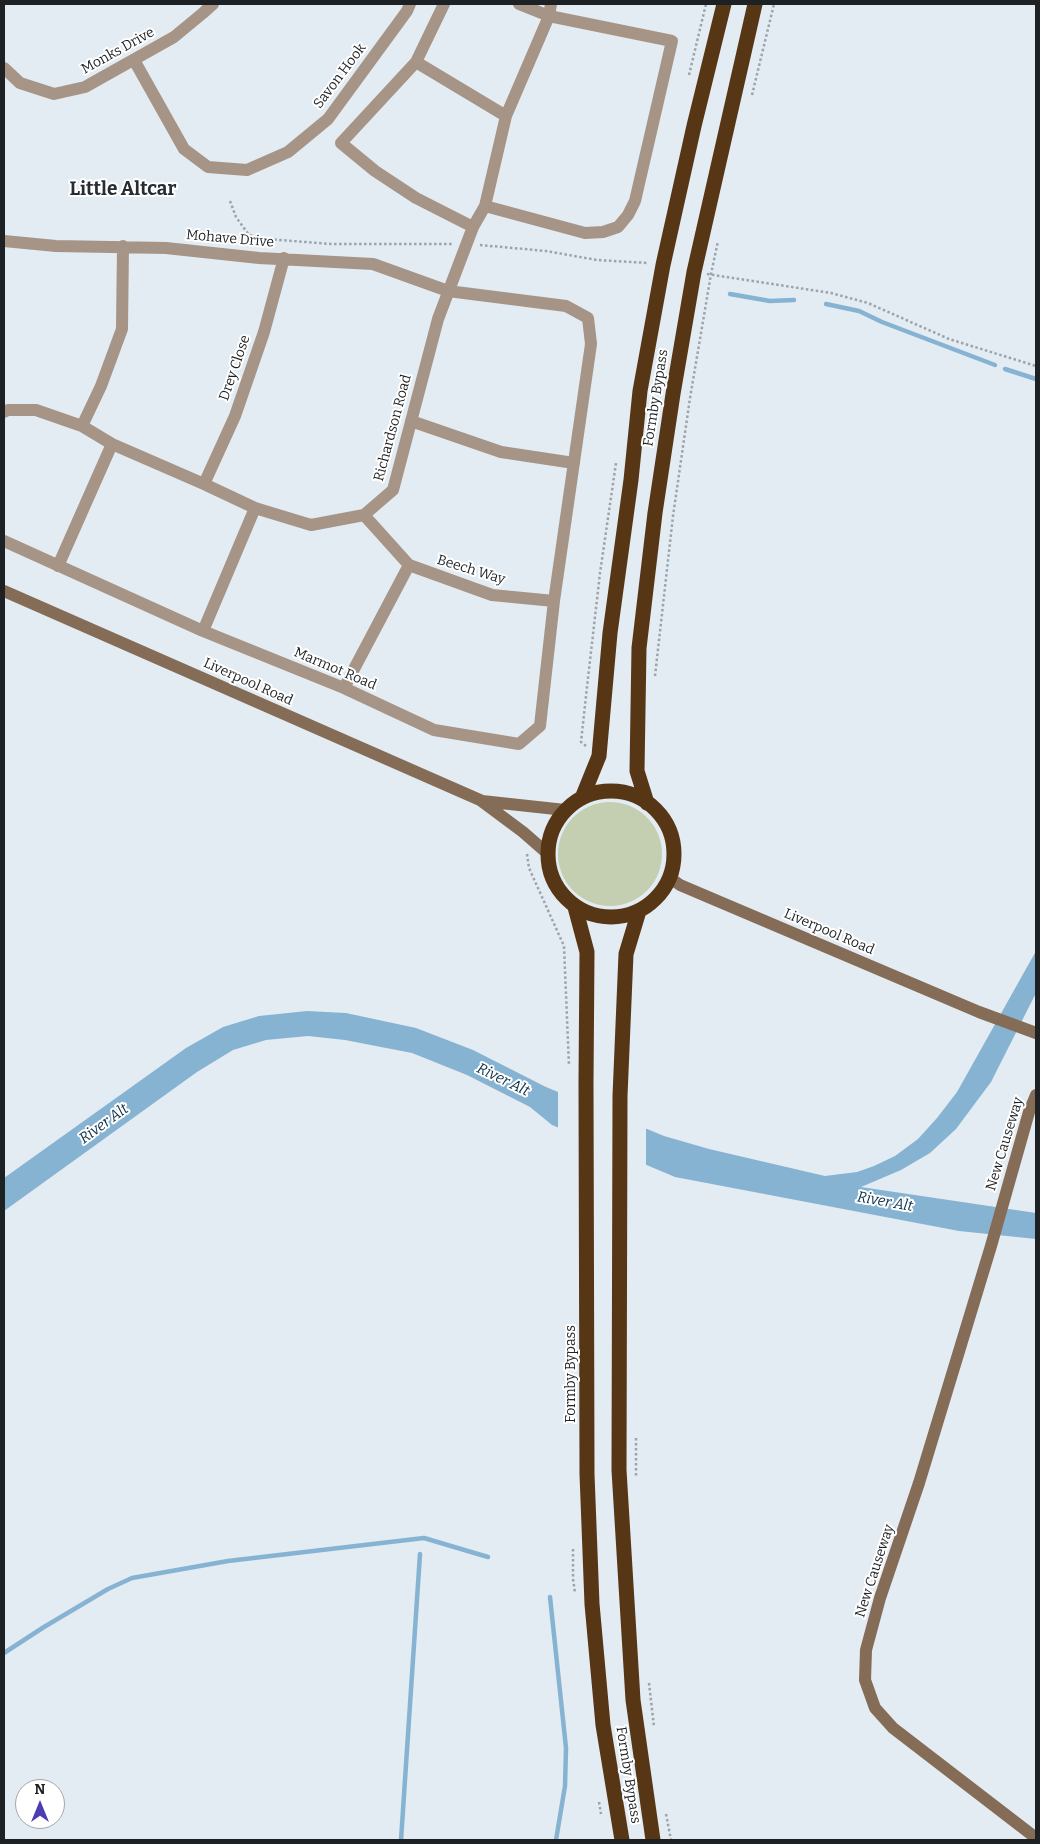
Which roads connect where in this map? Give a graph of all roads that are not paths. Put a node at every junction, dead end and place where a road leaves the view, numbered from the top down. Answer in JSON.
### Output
{"nodes":[{"id":1,"x":213,"y":4,"type":"edge"},
{"id":2,"x":410,"y":4,"type":"edge"},
{"id":3,"x":444,"y":4,"type":"edge"},
{"id":4,"x":519,"y":4,"type":"edge"},
{"id":5,"x":724,"y":4,"type":"edge"},
{"id":6,"x":755,"y":4,"type":"edge"},
{"id":7,"x":550,"y":10,"type":"edge"},
{"id":8,"x":134,"y":60,"type":"junction"},
{"id":9,"x":416,"y":62,"type":"junction"},
{"id":10,"x":4,"y":68,"type":"edge"},
{"id":11,"x":506,"y":116,"type":"junction"},
{"id":12,"x":485,"y":206,"type":"junction"},
{"id":13,"x":473,"y":227,"type":"junction"},
{"id":14,"x":4,"y":241,"type":"edge"},
{"id":15,"x":123,"y":246,"type":"junction"},
{"id":16,"x":284,"y":258,"type":"junction"},
{"id":17,"x":448,"y":292,"type":"junction"},
{"id":18,"x":4,"y":412,"type":"edge"},
{"id":19,"x":411,"y":421,"type":"junction"},
{"id":20,"x":82,"y":426,"type":"junction"},
{"id":21,"x":112,"y":444,"type":"junction"},
{"id":22,"x":574,"y":463,"type":"junction"},
{"id":23,"x":204,"y":484,"type":"junction"},
{"id":24,"x":255,"y":508,"type":"junction"},
{"id":25,"x":364,"y":515,"type":"junction"},
{"id":26,"x":4,"y":541,"type":"edge"},
{"id":27,"x":409,"y":565,"type":"junction"},
{"id":28,"x":58,"y":566,"type":"junction"},
{"id":29,"x":4,"y":591,"type":"edge"},
{"id":30,"x":554,"y":601,"type":"junction"},
{"id":31,"x":203,"y":631,"type":"junction"},
{"id":32,"x":344,"y":688,"type":"junction"},
{"id":33,"x":582,"y":798,"type":"junction"},
{"id":34,"x":480,"y":800,"type":"junction"},
{"id":35,"x":647,"y":803,"type":"junction"},
{"id":36,"x":565,"y":810,"type":"junction"},
{"id":37,"x":547,"y":853,"type":"junction"},
{"id":38,"x":669,"y":877,"type":"junction"},
{"id":39,"x":575,"y":907,"type":"junction"},
{"id":40,"x":639,"y":910,"type":"junction"},
{"id":41,"x":1033,"y":1032,"type":"edge"},
{"id":42,"x":1036,"y":1095,"type":"edge"},
{"id":43,"x":1036,"y":1838,"type":"edge"},
{"id":44,"x":622,"y":1840,"type":"edge"},
{"id":45,"x":653,"y":1840,"type":"edge"}],
"edges":[{"from":1,"to":8,"type":"street","name":"Monks Drive"},
{"from":2,"to":8,"type":"street","name":"Savon Hook"},
{"from":3,"to":9,"type":"street"},
{"from":4,"to":7,"type":"street"},
{"from":5,"to":33,"type":"highway","name":"Formby Bypass"},
{"from":6,"to":35,"type":"highway","name":"Formby Bypass"},
{"from":7,"to":11,"type":"street","name":"Richardson Road"},
{"from":7,"to":12,"type":"street"},
{"from":8,"to":10,"type":"street","name":"Monks Drive"},
{"from":9,"to":11,"type":"street"},
{"from":9,"to":13,"type":"street"},
{"from":11,"to":12,"type":"street","name":"Richardson Road"},
{"from":12,"to":13,"type":"street","name":"Richardson Road"},
{"from":13,"to":17,"type":"street","name":"Richardson Road"},
{"from":14,"to":15,"type":"street","name":"Mohave Drive"},
{"from":15,"to":16,"type":"street","name":"Mohave Drive"},
{"from":15,"to":20,"type":"street"},
{"from":16,"to":17,"type":"street","name":"Mohave Drive"},
{"from":16,"to":23,"type":"street","name":"Drey Close"},
{"from":17,"to":19,"type":"street","name":"Richardson Road"},
{"from":17,"to":22,"type":"street","name":"Mohave Drive"},
{"from":18,"to":20,"type":"street"},
{"from":19,"to":22,"type":"street"},
{"from":19,"to":25,"type":"street","name":"Richardson Road"},
{"from":20,"to":21,"type":"street"},
{"from":21,"to":23,"type":"street"},
{"from":21,"to":28,"type":"street"},
{"from":22,"to":30,"type":"street","name":"Marmot Road"},
{"from":23,"to":24,"type":"street"},
{"from":24,"to":25,"type":"street"},
{"from":24,"to":31,"type":"street"},
{"from":25,"to":27,"type":"street","name":"Beech Way"},
{"from":26,"to":28,"type":"street","name":"Marmot Road"},
{"from":27,"to":30,"type":"street","name":"Beech Way"},
{"from":27,"to":32,"type":"street"},
{"from":28,"to":31,"type":"street","name":"Marmot Road"},
{"from":29,"to":34,"type":"street","name":"Liverpool Road"},
{"from":30,"to":32,"type":"street","name":"Marmot Road"},
{"from":31,"to":32,"type":"street","name":"Marmot Road"},
{"from":33,"to":35,"type":"highway"},
{"from":33,"to":36,"type":"highway"},
{"from":34,"to":36,"type":"street","name":"Liverpool Road"},
{"from":34,"to":37,"type":"street","name":"Liverpool Road"},
{"from":35,"to":38,"type":"highway"},
{"from":36,"to":37,"type":"highway"},
{"from":37,"to":39,"type":"highway"},
{"from":38,"to":40,"type":"highway"},
{"from":38,"to":41,"type":"street","name":"Liverpool Road"},
{"from":39,"to":40,"type":"highway"},
{"from":39,"to":44,"type":"highway","name":"Formby Bypass"},
{"from":40,"to":45,"type":"highway","name":"Formby Bypass"},
{"from":42,"to":43,"type":"street","name":"New Causeway"}]}
